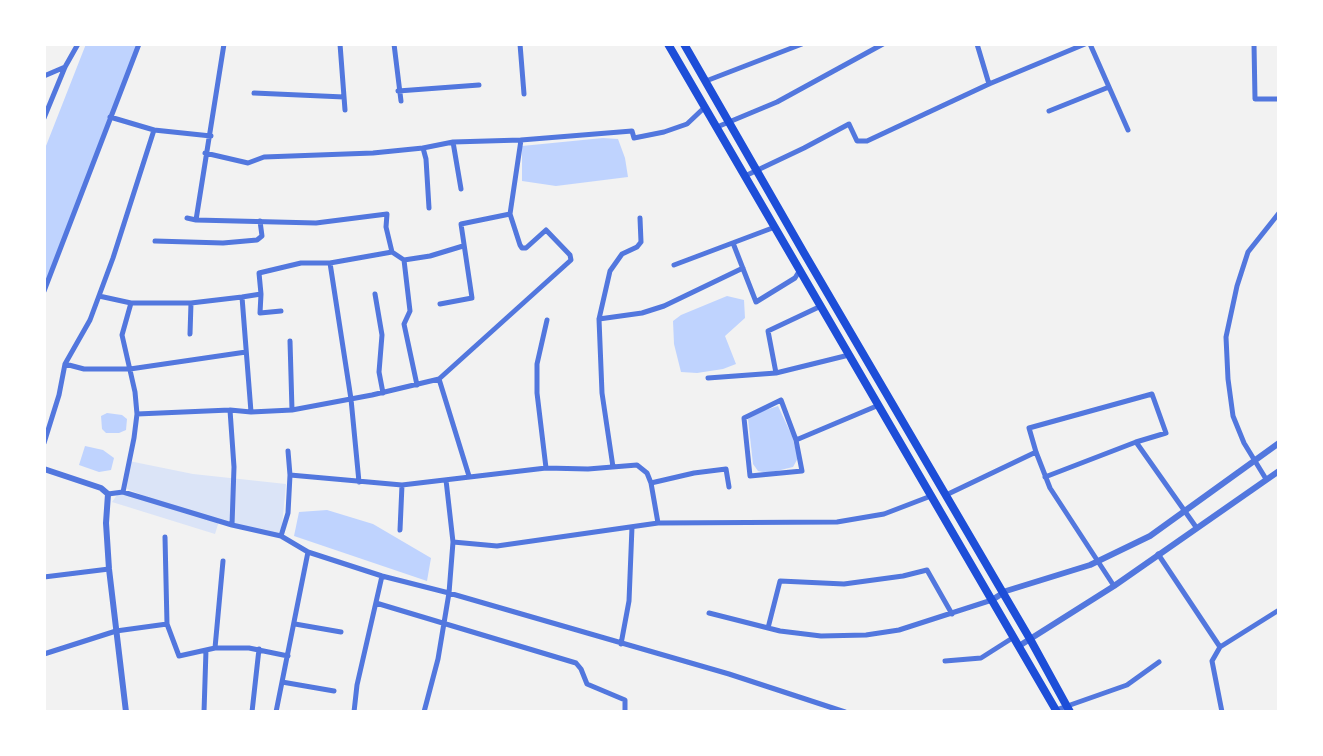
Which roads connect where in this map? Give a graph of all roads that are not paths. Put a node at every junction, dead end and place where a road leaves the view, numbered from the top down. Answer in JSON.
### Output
{"nodes":[{"id":1,"x":78,"y":44,"type":"edge"},
{"id":2,"x":139,"y":44,"type":"edge"},
{"id":3,"x":224,"y":44,"type":"edge"},
{"id":4,"x":340,"y":44,"type":"edge"},
{"id":5,"x":394,"y":44,"type":"edge"},
{"id":6,"x":520,"y":44,"type":"edge"},
{"id":7,"x":668,"y":44,"type":"edge"},
{"id":8,"x":684,"y":44,"type":"edge"},
{"id":9,"x":803,"y":44,"type":"edge"},
{"id":10,"x":883,"y":44,"type":"edge"},
{"id":11,"x":977,"y":44,"type":"edge"},
{"id":12,"x":1088,"y":44,"type":"edge"},
{"id":13,"x":1254,"y":44,"type":"edge"},
{"id":14,"x":65,"y":67,"type":"junction"},
{"id":15,"x":44,"y":76,"type":"edge"},
{"id":16,"x":706,"y":81,"type":"junction"},
{"id":17,"x":989,"y":84,"type":"junction"},
{"id":18,"x":479,"y":85,"type":"dead end"},
{"id":19,"x":1109,"y":87,"type":"junction"},
{"id":20,"x":398,"y":91,"type":"junction"},
{"id":21,"x":254,"y":93,"type":"dead end"},
{"id":22,"x":524,"y":94,"type":"dead end"},
{"id":23,"x":344,"y":97,"type":"junction"},
{"id":24,"x":1279,"y":99,"type":"edge"},
{"id":25,"x":401,"y":101,"type":"dead end"},
{"id":26,"x":705,"y":107,"type":"junction"},
{"id":27,"x":345,"y":110,"type":"dead end"},
{"id":28,"x":1049,"y":111,"type":"dead end"},
{"id":29,"x":110,"y":117,"type":"junction"},
{"id":30,"x":44,"y":118,"type":"edge"},
{"id":31,"x":728,"y":121,"type":"junction"},
{"id":32,"x":717,"y":127,"type":"junction"},
{"id":33,"x":154,"y":130,"type":"junction"},
{"id":34,"x":1128,"y":130,"type":"dead end"},
{"id":35,"x":211,"y":136,"type":"junction"},
{"id":36,"x":521,"y":140,"type":"junction"},
{"id":37,"x":453,"y":142,"type":"junction"},
{"id":38,"x":423,"y":148,"type":"junction"},
{"id":39,"x":205,"y":153,"type":"junction"},
{"id":40,"x":756,"y":170,"type":"junction"},
{"id":41,"x":745,"y":176,"type":"junction"},
{"id":42,"x":461,"y":189,"type":"dead end"},
{"id":43,"x":429,"y":208,"type":"dead end"},
{"id":44,"x":1279,"y":213,"type":"edge"},
{"id":45,"x":510,"y":214,"type":"junction"},
{"id":46,"x":187,"y":218,"type":"dead end"},
{"id":47,"x":640,"y":218,"type":"dead end"},
{"id":48,"x":196,"y":220,"type":"junction"},
{"id":49,"x":260,"y":221,"type":"junction"},
{"id":50,"x":775,"y":227,"type":"junction"},
{"id":51,"x":155,"y":241,"type":"dead end"},
{"id":52,"x":733,"y":243,"type":"junction"},
{"id":53,"x":463,"y":246,"type":"junction"},
{"id":54,"x":392,"y":251,"type":"junction"},
{"id":55,"x":404,"y":260,"type":"junction"},
{"id":56,"x":330,"y":263,"type":"junction"},
{"id":57,"x":674,"y":265,"type":"dead end"},
{"id":58,"x":743,"y":268,"type":"junction"},
{"id":59,"x":800,"y":270,"type":"junction"},
{"id":60,"x":44,"y":291,"type":"edge"},
{"id":61,"x":375,"y":293,"type":"dead end"},
{"id":62,"x":261,"y":294,"type":"junction"},
{"id":63,"x":99,"y":296,"type":"junction"},
{"id":64,"x":242,"y":297,"type":"junction"},
{"id":65,"x":131,"y":303,"type":"junction"},
{"id":66,"x":191,"y":303,"type":"junction"},
{"id":67,"x":440,"y":304,"type":"dead end"},
{"id":68,"x":821,"y":306,"type":"junction"},
{"id":69,"x":281,"y":311,"type":"dead end"},
{"id":70,"x":599,"y":319,"type":"junction"},
{"id":71,"x":547,"y":320,"type":"dead end"},
{"id":72,"x":190,"y":334,"type":"dead end"},
{"id":73,"x":290,"y":341,"type":"dead end"},
{"id":74,"x":246,"y":352,"type":"junction"},
{"id":75,"x":849,"y":355,"type":"junction"},
{"id":76,"x":65,"y":364,"type":"junction"},
{"id":77,"x":131,"y":369,"type":"junction"},
{"id":78,"x":776,"y":373,"type":"junction"},
{"id":79,"x":708,"y":378,"type":"dead end"},
{"id":80,"x":439,"y":379,"type":"junction"},
{"id":81,"x":417,"y":385,"type":"junction"},
{"id":82,"x":383,"y":393,"type":"junction"},
{"id":83,"x":351,"y":399,"type":"junction"},
{"id":84,"x":879,"y":405,"type":"junction"},
{"id":85,"x":230,"y":410,"type":"junction"},
{"id":86,"x":292,"y":410,"type":"junction"},
{"id":87,"x":251,"y":412,"type":"junction"},
{"id":88,"x":136,"y":414,"type":"junction"},
{"id":89,"x":796,"y":440,"type":"junction"},
{"id":90,"x":1136,"y":442,"type":"junction"},
{"id":91,"x":44,"y":443,"type":"edge"},
{"id":92,"x":1279,"y":443,"type":"edge"},
{"id":93,"x":288,"y":451,"type":"dead end"},
{"id":94,"x":1036,"y":452,"type":"junction"},
{"id":95,"x":1254,"y":461,"type":"junction"},
{"id":96,"x":613,"y":467,"type":"junction"},
{"id":97,"x":546,"y":468,"type":"junction"},
{"id":98,"x":44,"y":469,"type":"edge"},
{"id":99,"x":1279,"y":471,"type":"edge"},
{"id":100,"x":290,"y":475,"type":"junction"},
{"id":101,"x":470,"y":476,"type":"junction"},
{"id":102,"x":1045,"y":477,"type":"junction"},
{"id":103,"x":1266,"y":479,"type":"junction"},
{"id":104,"x":446,"y":480,"type":"junction"},
{"id":105,"x":359,"y":482,"type":"junction"},
{"id":106,"x":651,"y":482,"type":"junction"},
{"id":107,"x":402,"y":485,"type":"junction"},
{"id":108,"x":729,"y":487,"type":"dead end"},
{"id":109,"x":123,"y":492,"type":"junction"},
{"id":110,"x":108,"y":494,"type":"junction"},
{"id":111,"x":946,"y":495,"type":"junction"},
{"id":112,"x":932,"y":496,"type":"junction"},
{"id":113,"x":1185,"y":511,"type":"junction"},
{"id":114,"x":657,"y":523,"type":"junction"},
{"id":115,"x":232,"y":525,"type":"junction"},
{"id":116,"x":632,"y":527,"type":"junction"},
{"id":117,"x":1196,"y":527,"type":"junction"},
{"id":118,"x":400,"y":530,"type":"dead end"},
{"id":119,"x":281,"y":536,"type":"junction"},
{"id":120,"x":165,"y":537,"type":"dead end"},
{"id":121,"x":453,"y":542,"type":"junction"},
{"id":122,"x":308,"y":552,"type":"junction"},
{"id":123,"x":1158,"y":554,"type":"junction"},
{"id":124,"x":223,"y":561,"type":"dead end"},
{"id":125,"x":1098,"y":562,"type":"junction"},
{"id":126,"x":109,"y":569,"type":"junction"},
{"id":127,"x":382,"y":576,"type":"junction"},
{"id":128,"x":44,"y":577,"type":"edge"},
{"id":129,"x":1114,"y":586,"type":"junction"},
{"id":130,"x":449,"y":593,"type":"junction"},
{"id":131,"x":1002,"y":594,"type":"junction"},
{"id":132,"x":992,"y":600,"type":"junction"},
{"id":133,"x":376,"y":603,"type":"junction"},
{"id":134,"x":1279,"y":610,"type":"edge"},
{"id":135,"x":709,"y":613,"type":"dead end"},
{"id":136,"x":952,"y":614,"type":"junction"},
{"id":137,"x":444,"y":623,"type":"junction"},
{"id":138,"x":167,"y":624,"type":"junction"},
{"id":139,"x":295,"y":624,"type":"junction"},
{"id":140,"x":768,"y":628,"type":"junction"},
{"id":141,"x":116,"y":631,"type":"junction"},
{"id":142,"x":341,"y":632,"type":"dead end"},
{"id":143,"x":1014,"y":637,"type":"junction"},
{"id":144,"x":1030,"y":639,"type":"junction"},
{"id":145,"x":621,"y":644,"type":"junction"},
{"id":146,"x":1019,"y":646,"type":"junction"},
{"id":147,"x":1220,"y":647,"type":"junction"},
{"id":148,"x":215,"y":648,"type":"junction"},
{"id":149,"x":259,"y":649,"type":"junction"},
{"id":150,"x":206,"y":650,"type":"junction"},
{"id":151,"x":44,"y":654,"type":"edge"},
{"id":152,"x":288,"y":656,"type":"junction"},
{"id":153,"x":945,"y":661,"type":"dead end"},
{"id":154,"x":1158,"y":662,"type":"dead end"},
{"id":155,"x":282,"y":682,"type":"junction"},
{"id":156,"x":334,"y":691,"type":"dead end"},
{"id":157,"x":1068,"y":709,"type":"edge"},
{"id":158,"x":1057,"y":711,"type":"edge"},
{"id":159,"x":126,"y":712,"type":"edge"},
{"id":160,"x":204,"y":712,"type":"edge"},
{"id":161,"x":251,"y":712,"type":"edge"},
{"id":162,"x":276,"y":712,"type":"edge"},
{"id":163,"x":354,"y":712,"type":"edge"},
{"id":164,"x":424,"y":712,"type":"edge"},
{"id":165,"x":625,"y":712,"type":"edge"},
{"id":166,"x":845,"y":712,"type":"edge"},
{"id":167,"x":1222,"y":712,"type":"edge"}],
"edges":[{"from":1,"to":14,"type":"street"},
{"from":2,"to":29,"type":"street"},
{"from":3,"to":35,"type":"street"},
{"from":4,"to":23,"type":"street"},
{"from":5,"to":20,"type":"street"},
{"from":6,"to":22,"type":"street"},
{"from":7,"to":26,"type":"main road"},
{"from":8,"to":16,"type":"main road"},
{"from":9,"to":16,"type":"street"},
{"from":10,"to":31,"type":"street"},
{"from":11,"to":17,"type":"street"},
{"from":12,"to":17,"type":"street"},
{"from":12,"to":19,"type":"street"},
{"from":13,"to":24,"type":"street"},
{"from":14,"to":15,"type":"street"},
{"from":14,"to":30,"type":"street"},
{"from":16,"to":31,"type":"main road"},
{"from":17,"to":40,"type":"street"},
{"from":18,"to":20,"type":"street"},
{"from":19,"to":28,"type":"street"},
{"from":19,"to":34,"type":"street"},
{"from":20,"to":25,"type":"street"},
{"from":21,"to":23,"type":"street"},
{"from":23,"to":27,"type":"street"},
{"from":26,"to":32,"type":"main road"},
{"from":26,"to":36,"type":"street"},
{"from":29,"to":33,"type":"street"},
{"from":29,"to":60,"type":"street"},
{"from":31,"to":32,"type":"street"},
{"from":31,"to":40,"type":"main road"},
{"from":32,"to":41,"type":"main road"},
{"from":33,"to":35,"type":"street"},
{"from":33,"to":63,"type":"street"},
{"from":35,"to":39,"type":"street"},
{"from":36,"to":37,"type":"street"},
{"from":36,"to":45,"type":"street"},
{"from":37,"to":38,"type":"street"},
{"from":37,"to":42,"type":"street"},
{"from":38,"to":39,"type":"street"},
{"from":38,"to":43,"type":"street"},
{"from":39,"to":48,"type":"street"},
{"from":40,"to":41,"type":"street"},
{"from":40,"to":111,"type":"main road"},
{"from":41,"to":50,"type":"main road"},
{"from":44,"to":95,"type":"street"},
{"from":45,"to":53,"type":"street"},
{"from":45,"to":80,"type":"street"},
{"from":46,"to":48,"type":"street"},
{"from":47,"to":70,"type":"street"},
{"from":48,"to":49,"type":"street"},
{"from":49,"to":51,"type":"street"},
{"from":49,"to":54,"type":"street"},
{"from":50,"to":52,"type":"street"},
{"from":50,"to":59,"type":"main road"},
{"from":52,"to":57,"type":"street"},
{"from":52,"to":58,"type":"street"},
{"from":53,"to":55,"type":"street"},
{"from":53,"to":67,"type":"street"},
{"from":54,"to":55,"type":"street"},
{"from":54,"to":56,"type":"street"},
{"from":55,"to":81,"type":"street"},
{"from":56,"to":62,"type":"street"},
{"from":56,"to":83,"type":"street"},
{"from":58,"to":59,"type":"street"},
{"from":58,"to":70,"type":"street"},
{"from":59,"to":68,"type":"main road"},
{"from":61,"to":82,"type":"street"},
{"from":62,"to":64,"type":"street"},
{"from":62,"to":69,"type":"street"},
{"from":63,"to":65,"type":"street"},
{"from":63,"to":76,"type":"street"},
{"from":64,"to":66,"type":"street"},
{"from":64,"to":74,"type":"street"},
{"from":65,"to":66,"type":"street"},
{"from":65,"to":77,"type":"street"},
{"from":66,"to":72,"type":"street"},
{"from":68,"to":75,"type":"main road"},
{"from":68,"to":78,"type":"street"},
{"from":70,"to":96,"type":"street"},
{"from":71,"to":97,"type":"street"},
{"from":73,"to":86,"type":"street"},
{"from":74,"to":77,"type":"street"},
{"from":74,"to":87,"type":"street"},
{"from":75,"to":78,"type":"street"},
{"from":75,"to":84,"type":"main road"},
{"from":76,"to":77,"type":"street"},
{"from":76,"to":91,"type":"street"},
{"from":77,"to":88,"type":"street"},
{"from":78,"to":79,"type":"street"},
{"from":80,"to":81,"type":"street"},
{"from":80,"to":101,"type":"street"},
{"from":81,"to":82,"type":"street"},
{"from":82,"to":83,"type":"street"},
{"from":83,"to":86,"type":"street"},
{"from":83,"to":105,"type":"street"},
{"from":84,"to":89,"type":"street"},
{"from":84,"to":112,"type":"main road"},
{"from":85,"to":87,"type":"street"},
{"from":85,"to":88,"type":"street"},
{"from":85,"to":115,"type":"street"},
{"from":86,"to":87,"type":"street"},
{"from":88,"to":109,"type":"street"},
{"from":89,"to":89,"type":"street"},
{"from":90,"to":94,"type":"street"},
{"from":90,"to":102,"type":"street"},
{"from":90,"to":113,"type":"street"},
{"from":92,"to":95,"type":"street"},
{"from":93,"to":100,"type":"street"},
{"from":94,"to":102,"type":"street"},
{"from":94,"to":111,"type":"street"},
{"from":95,"to":103,"type":"street"},
{"from":95,"to":113,"type":"street"},
{"from":96,"to":97,"type":"street"},
{"from":96,"to":106,"type":"street"},
{"from":97,"to":101,"type":"street"},
{"from":98,"to":110,"type":"street"},
{"from":99,"to":103,"type":"street"},
{"from":100,"to":105,"type":"street"},
{"from":100,"to":119,"type":"street"},
{"from":101,"to":104,"type":"street"},
{"from":102,"to":125,"type":"street"},
{"from":103,"to":117,"type":"street"},
{"from":104,"to":107,"type":"street"},
{"from":104,"to":121,"type":"street"},
{"from":105,"to":107,"type":"street"},
{"from":106,"to":108,"type":"street"},
{"from":106,"to":114,"type":"street"},
{"from":107,"to":118,"type":"street"},
{"from":109,"to":110,"type":"street"},
{"from":109,"to":115,"type":"street"},
{"from":110,"to":126,"type":"street"},
{"from":111,"to":131,"type":"main road"},
{"from":112,"to":114,"type":"street"},
{"from":112,"to":132,"type":"main road"},
{"from":113,"to":117,"type":"street"},
{"from":113,"to":125,"type":"street"},
{"from":114,"to":116,"type":"street"},
{"from":115,"to":119,"type":"street"},
{"from":116,"to":121,"type":"street"},
{"from":116,"to":145,"type":"street"},
{"from":117,"to":123,"type":"street"},
{"from":119,"to":122,"type":"street"},
{"from":120,"to":138,"type":"street"},
{"from":121,"to":130,"type":"street"},
{"from":122,"to":127,"type":"street"},
{"from":122,"to":139,"type":"street"},
{"from":123,"to":129,"type":"street"},
{"from":123,"to":147,"type":"street"},
{"from":124,"to":148,"type":"street"},
{"from":125,"to":129,"type":"street"},
{"from":125,"to":131,"type":"street"},
{"from":126,"to":128,"type":"street"},
{"from":126,"to":141,"type":"street"},
{"from":127,"to":130,"type":"street"},
{"from":127,"to":133,"type":"street"},
{"from":129,"to":144,"type":"street"},
{"from":130,"to":137,"type":"street"},
{"from":130,"to":145,"type":"street"},
{"from":131,"to":132,"type":"street"},
{"from":131,"to":144,"type":"main road"},
{"from":132,"to":136,"type":"street"},
{"from":132,"to":143,"type":"main road"},
{"from":133,"to":137,"type":"street"},
{"from":133,"to":163,"type":"street"},
{"from":134,"to":147,"type":"street"},
{"from":135,"to":140,"type":"street"},
{"from":136,"to":140,"type":"street"},
{"from":136,"to":140,"type":"street"},
{"from":137,"to":164,"type":"street"},
{"from":137,"to":165,"type":"street"},
{"from":138,"to":141,"type":"street"},
{"from":138,"to":150,"type":"street"},
{"from":139,"to":142,"type":"street"},
{"from":139,"to":152,"type":"street"},
{"from":141,"to":151,"type":"street"},
{"from":141,"to":159,"type":"street"},
{"from":143,"to":146,"type":"main road"},
{"from":143,"to":153,"type":"street"},
{"from":144,"to":146,"type":"street"},
{"from":144,"to":157,"type":"main road"},
{"from":145,"to":166,"type":"street"},
{"from":146,"to":158,"type":"main road"},
{"from":147,"to":167,"type":"street"},
{"from":148,"to":149,"type":"street"},
{"from":148,"to":150,"type":"street"},
{"from":149,"to":152,"type":"street"},
{"from":149,"to":161,"type":"street"},
{"from":150,"to":160,"type":"street"},
{"from":152,"to":155,"type":"street"},
{"from":154,"to":157,"type":"street"},
{"from":155,"to":156,"type":"street"},
{"from":155,"to":162,"type":"street"},
{"from":157,"to":158,"type":"street"}]}
